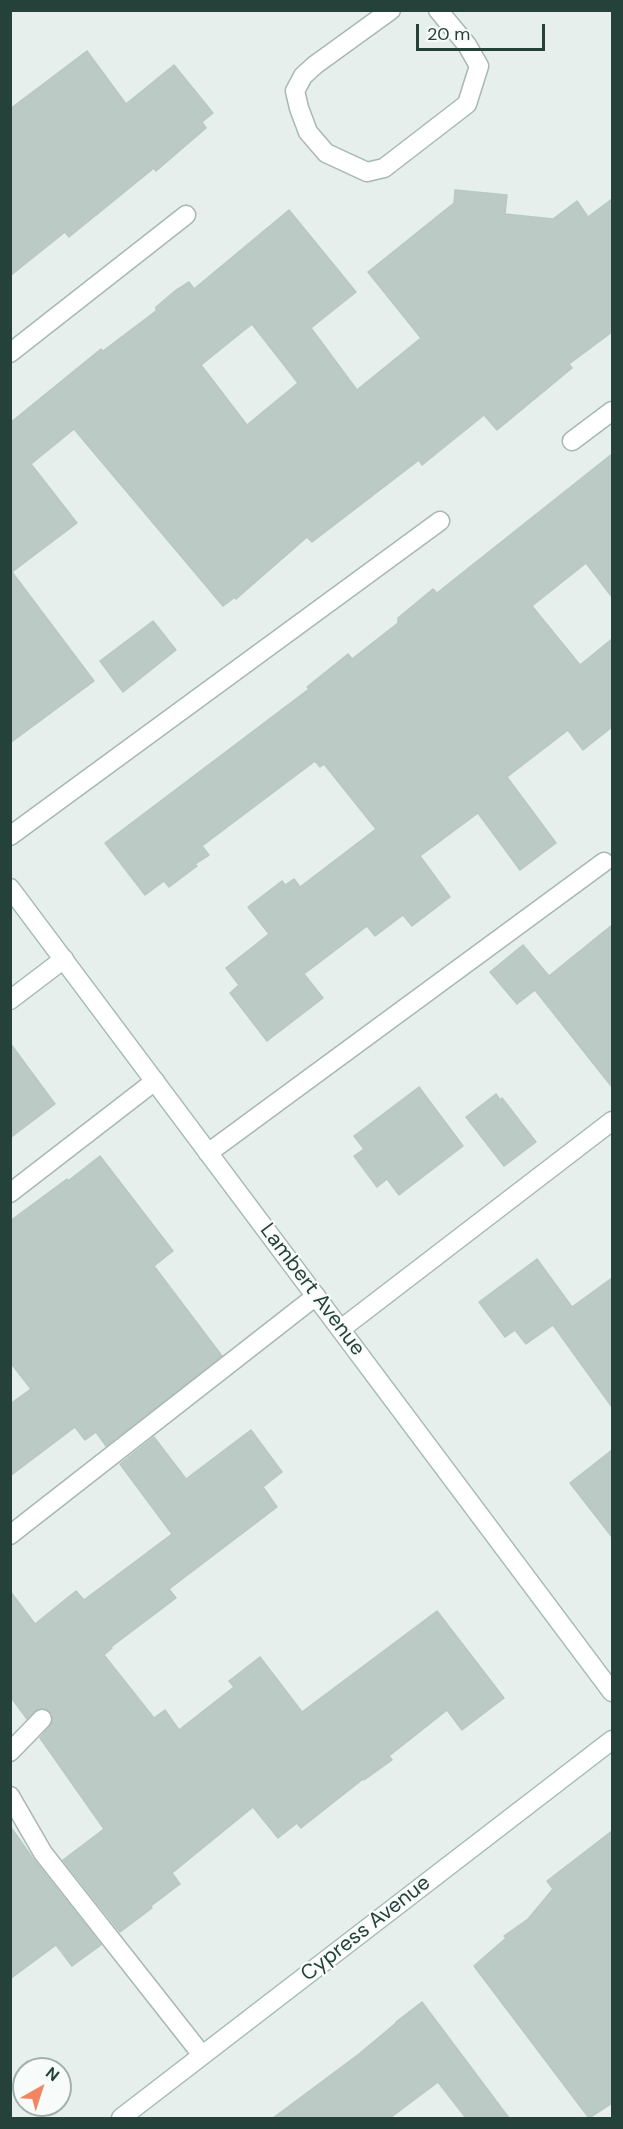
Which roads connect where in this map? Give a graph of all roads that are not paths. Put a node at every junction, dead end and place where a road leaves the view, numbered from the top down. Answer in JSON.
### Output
{"nodes":[{"id":1,"x":391,"y":10,"type":"edge"},
{"id":2,"x":438,"y":10,"type":"edge"},
{"id":3,"x":186,"y":215,"type":"dead end"},
{"id":4,"x":10,"y":352,"type":"edge"},
{"id":5,"x":612,"y":411,"type":"edge"},
{"id":6,"x":572,"y":441,"type":"dead end"},
{"id":7,"x":440,"y":521,"type":"dead end"},
{"id":8,"x":10,"y":836,"type":"edge"},
{"id":9,"x":604,"y":862,"type":"dead end"},
{"id":10,"x":10,"y":888,"type":"edge"},
{"id":11,"x":63,"y":959,"type":"junction"},
{"id":12,"x":10,"y":1000,"type":"edge"},
{"id":13,"x":155,"y":1081,"type":"junction"},
{"id":14,"x":612,"y":1121,"type":"edge"},
{"id":15,"x":208,"y":1153,"type":"junction"},
{"id":16,"x":10,"y":1193,"type":"edge"},
{"id":17,"x":316,"y":1296,"type":"junction"},
{"id":18,"x":341,"y":1329,"type":"junction"},
{"id":19,"x":10,"y":1535,"type":"edge"},
{"id":20,"x":612,"y":1692,"type":"edge"},
{"id":21,"x":42,"y":1719,"type":"dead end"},
{"id":22,"x":612,"y":1740,"type":"edge"},
{"id":23,"x":10,"y":1752,"type":"edge"},
{"id":24,"x":10,"y":1796,"type":"edge"},
{"id":25,"x":202,"y":2055,"type":"junction"},
{"id":26,"x":121,"y":2118,"type":"edge"}],
"edges":[{"from":1,"to":2,"type":"street"},
{"from":3,"to":4,"type":"street"},
{"from":5,"to":6,"type":"street"},
{"from":7,"to":8,"type":"street"},
{"from":9,"to":15,"type":"street"},
{"from":10,"to":11,"type":"street","name":"Lambert Avenue"},
{"from":11,"to":12,"type":"street"},
{"from":11,"to":13,"type":"street","name":"Lambert Avenue"},
{"from":13,"to":15,"type":"street","name":"Lambert Avenue"},
{"from":13,"to":16,"type":"street"},
{"from":14,"to":18,"type":"street"},
{"from":15,"to":17,"type":"street","name":"Lambert Avenue"},
{"from":17,"to":18,"type":"street","name":"Lambert Avenue"},
{"from":17,"to":19,"type":"street"},
{"from":18,"to":20,"type":"street","name":"Lambert Avenue"},
{"from":21,"to":23,"type":"street"},
{"from":22,"to":25,"type":"street","name":"Cypress Avenue"},
{"from":24,"to":25,"type":"street"},
{"from":25,"to":26,"type":"street","name":"Cypress Avenue"}]}
